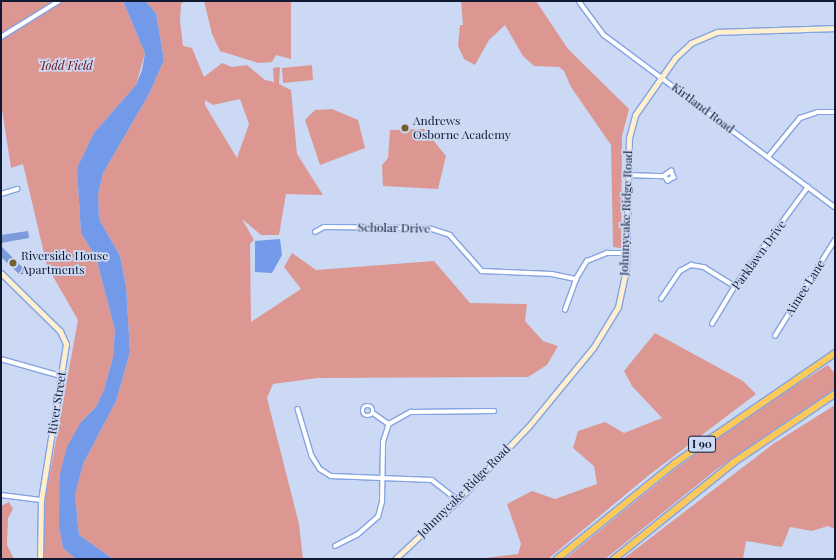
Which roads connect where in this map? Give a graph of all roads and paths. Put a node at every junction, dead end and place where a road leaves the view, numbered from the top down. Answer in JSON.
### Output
{"nodes":[{"id":1,"x":60,"y":1,"type":"edge"},
{"id":2,"x":579,"y":1,"type":"edge"},
{"id":3,"x":835,"y":28,"type":"edge"},
{"id":4,"x":1,"y":37,"type":"edge"},
{"id":5,"x":661,"y":77,"type":"junction"},
{"id":6,"x":835,"y":112,"type":"edge"},
{"id":7,"x":768,"y":157,"type":"junction"},
{"id":8,"x":627,"y":175,"type":"junction"},
{"id":9,"x":664,"y":176,"type":"dead end"},
{"id":10,"x":808,"y":187,"type":"junction"},
{"id":11,"x":17,"y":189,"type":"dead end"},
{"id":12,"x":1,"y":194,"type":"edge"},
{"id":13,"x":835,"y":207,"type":"edge"},
{"id":14,"x":315,"y":232,"type":"dead end"},
{"id":15,"x":835,"y":240,"type":"edge"},
{"id":16,"x":626,"y":253,"type":"junction"},
{"id":17,"x":1,"y":273,"type":"edge"},
{"id":18,"x":576,"y":279,"type":"junction"},
{"id":19,"x":735,"y":286,"type":"junction"},
{"id":20,"x":660,"y":299,"type":"dead end"},
{"id":21,"x":565,"y":310,"type":"dead end"},
{"id":22,"x":712,"y":324,"type":"dead end"},
{"id":23,"x":775,"y":336,"type":"dead end"},
{"id":24,"x":835,"y":353,"type":"edge"},
{"id":25,"x":1,"y":359,"type":"edge"},
{"id":26,"x":61,"y":376,"type":"junction"},
{"id":27,"x":835,"y":394,"type":"edge"},
{"id":28,"x":298,"y":409,"type":"dead end"},
{"id":29,"x":494,"y":411,"type":"dead end"},
{"id":30,"x":373,"y":413,"type":"dead end"},
{"id":31,"x":390,"y":424,"type":"junction"},
{"id":32,"x":383,"y":479,"type":"junction"},
{"id":33,"x":1,"y":495,"type":"edge"},
{"id":34,"x":41,"y":500,"type":"junction"},
{"id":35,"x":458,"y":500,"type":"junction"},
{"id":36,"x":335,"y":546,"type":"dead end"},
{"id":37,"x":40,"y":559,"type":"edge"},
{"id":38,"x":394,"y":559,"type":"edge"},
{"id":39,"x":557,"y":559,"type":"edge"},
{"id":40,"x":614,"y":559,"type":"edge"}],
"edges":[{"from":1,"to":4,"type":"street"},
{"from":2,"to":5,"type":"street","name":"Kirtland Road"},
{"from":3,"to":5,"type":"main road","name":"Johnnycake Ridge Road"},
{"from":5,"to":7,"type":"street","name":"Kirtland Road"},
{"from":5,"to":8,"type":"main road","name":"Johnnycake Ridge Road"},
{"from":6,"to":7,"type":"street"},
{"from":7,"to":10,"type":"street","name":"Kirtland Road"},
{"from":8,"to":9,"type":"street"},
{"from":8,"to":16,"type":"main road","name":"Johnnycake Ridge Road"},
{"from":10,"to":13,"type":"street","name":"Kirtland Road"},
{"from":10,"to":19,"type":"street","name":"Parklawn Drive"},
{"from":11,"to":12,"type":"street"},
{"from":14,"to":18,"type":"street","name":"Scholar Drive"},
{"from":15,"to":23,"type":"street","name":"Aimee Lane"},
{"from":16,"to":18,"type":"street"},
{"from":16,"to":35,"type":"main road","name":"Johnnycake Ridge Road"},
{"from":17,"to":26,"type":"main road","name":"River Street"},
{"from":18,"to":21,"type":"street"},
{"from":19,"to":20,"type":"street"},
{"from":19,"to":22,"type":"street","name":"Parklawn Drive"},
{"from":24,"to":39,"type":"highway","number":"I 90"},
{"from":25,"to":26,"type":"street"},
{"from":26,"to":34,"type":"main road","name":"River Street"},
{"from":27,"to":40,"type":"highway"},
{"from":28,"to":32,"type":"street"},
{"from":29,"to":31,"type":"street"},
{"from":30,"to":31,"type":"street"},
{"from":31,"to":32,"type":"street"},
{"from":32,"to":35,"type":"street"},
{"from":32,"to":36,"type":"street"},
{"from":33,"to":34,"type":"street"},
{"from":34,"to":37,"type":"main road","name":"River Street"},
{"from":35,"to":38,"type":"main road","name":"Johnnycake Ridge Road"}]}
